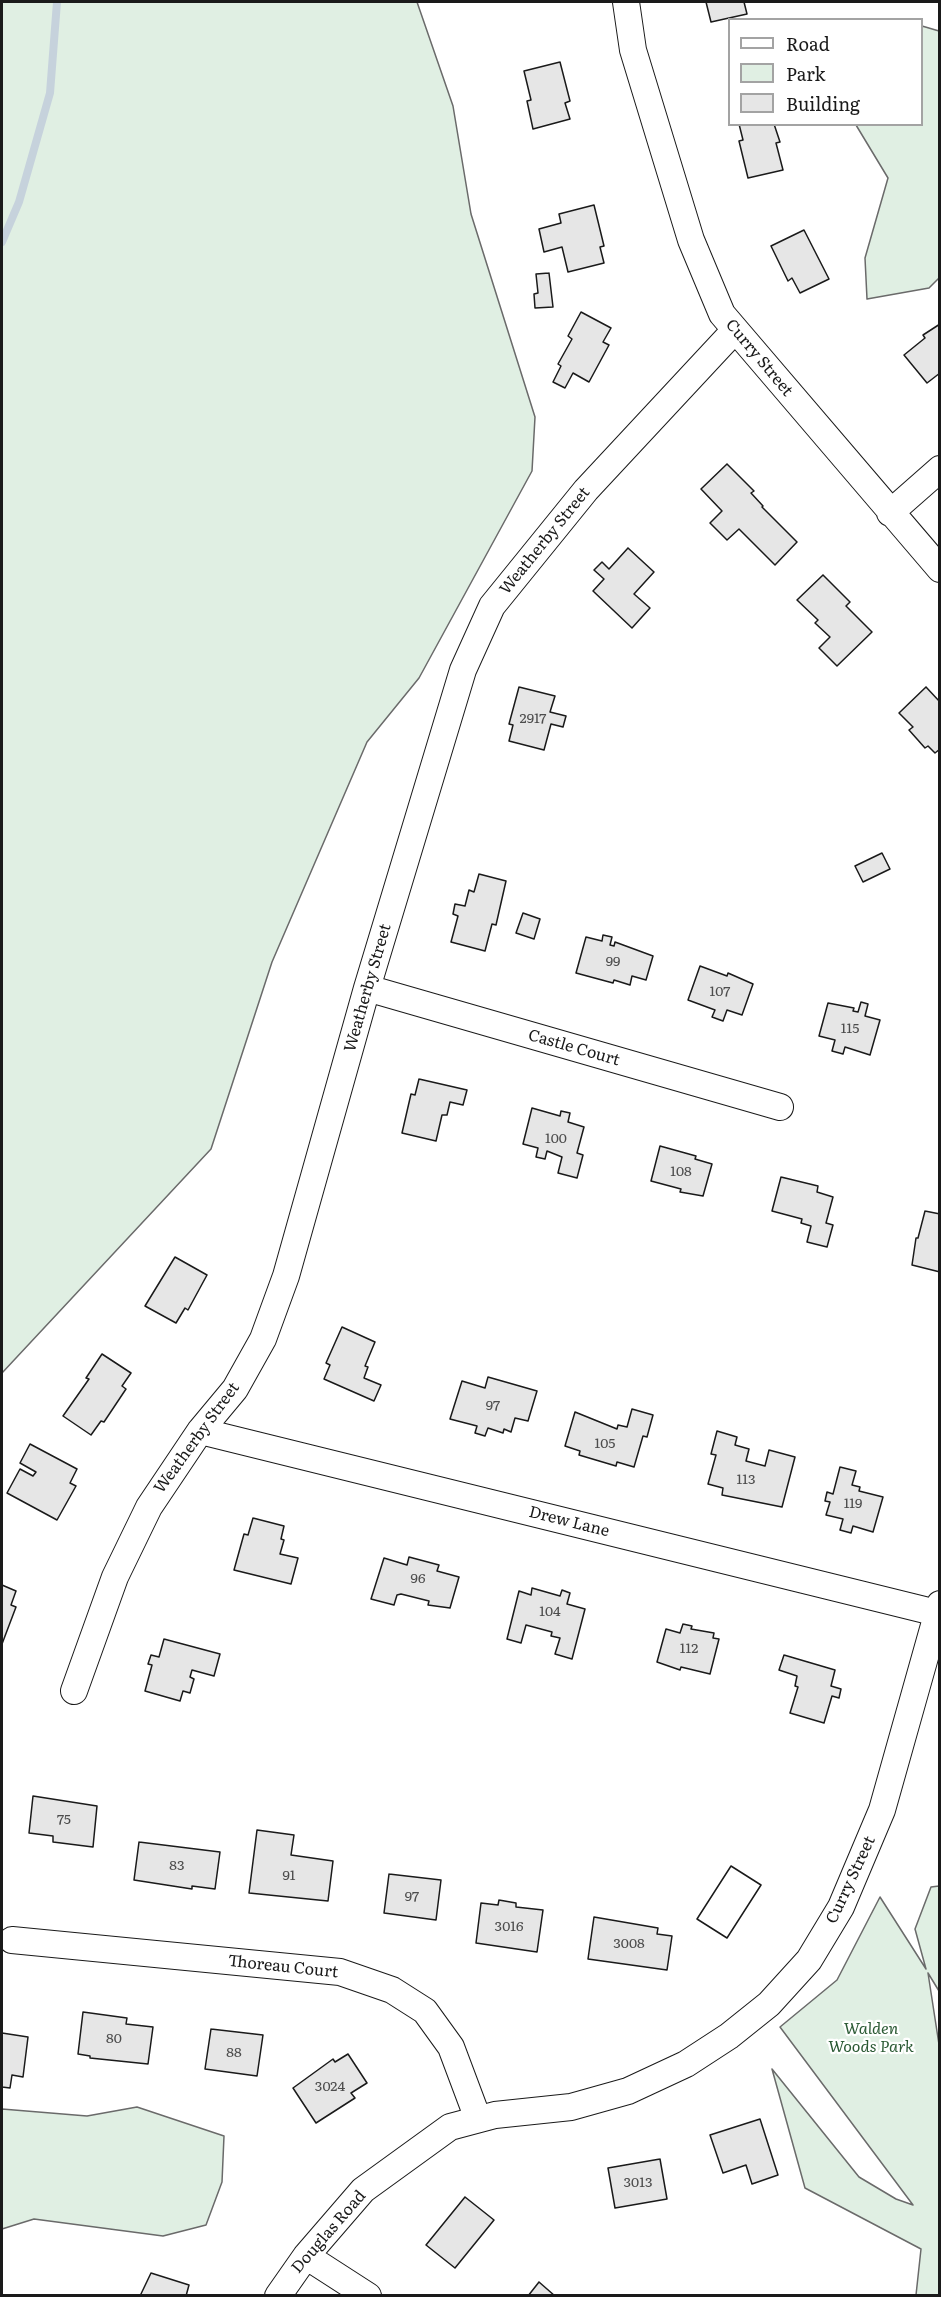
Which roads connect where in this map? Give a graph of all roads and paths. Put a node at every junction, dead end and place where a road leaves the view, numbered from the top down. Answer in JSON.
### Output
{"nodes":[{"id":1,"x":626,"y":2,"type":"edge"},
{"id":2,"x":735,"y":330,"type":"junction"},
{"id":3,"x":939,"y":469,"type":"edge"},
{"id":4,"x":890,"y":513,"type":"junction"},
{"id":5,"x":939,"y":569,"type":"edge"},
{"id":6,"x":368,"y":988,"type":"junction"},
{"id":7,"x":780,"y":1107,"type":"dead end"},
{"id":8,"x":200,"y":1431,"type":"junction"},
{"id":9,"x":938,"y":1608,"type":"edge"},
{"id":10,"x":74,"y":1691,"type":"dead end"},
{"id":11,"x":12,"y":1940,"type":"dead end"},
{"id":12,"x":477,"y":2120,"type":"junction"},
{"id":13,"x":306,"y":2256,"type":"junction"},
{"id":14,"x":278,"y":2295,"type":"edge"},
{"id":15,"x":368,"y":2295,"type":"edge"}],
"edges":[{"from":1,"to":2,"type":"street","name":"Curry Street"},
{"from":2,"to":4,"type":"street","name":"Curry Street"},
{"from":2,"to":6,"type":"street","name":"Weatherby Street"},
{"from":3,"to":4,"type":"street"},
{"from":4,"to":5,"type":"street","name":"Curry Street"},
{"from":6,"to":7,"type":"street","name":"Castle Court"},
{"from":6,"to":8,"type":"street","name":"Weatherby Street"},
{"from":8,"to":9,"type":"street","name":"Drew Lane"},
{"from":8,"to":10,"type":"street","name":"Weatherby Street"},
{"from":9,"to":12,"type":"street","name":"Curry Street"},
{"from":11,"to":12,"type":"street","name":"Thoreau Court"},
{"from":12,"to":13,"type":"street","name":"Douglas Road"},
{"from":13,"to":14,"type":"street","name":"Douglas Road"},
{"from":13,"to":15,"type":"street"}]}
